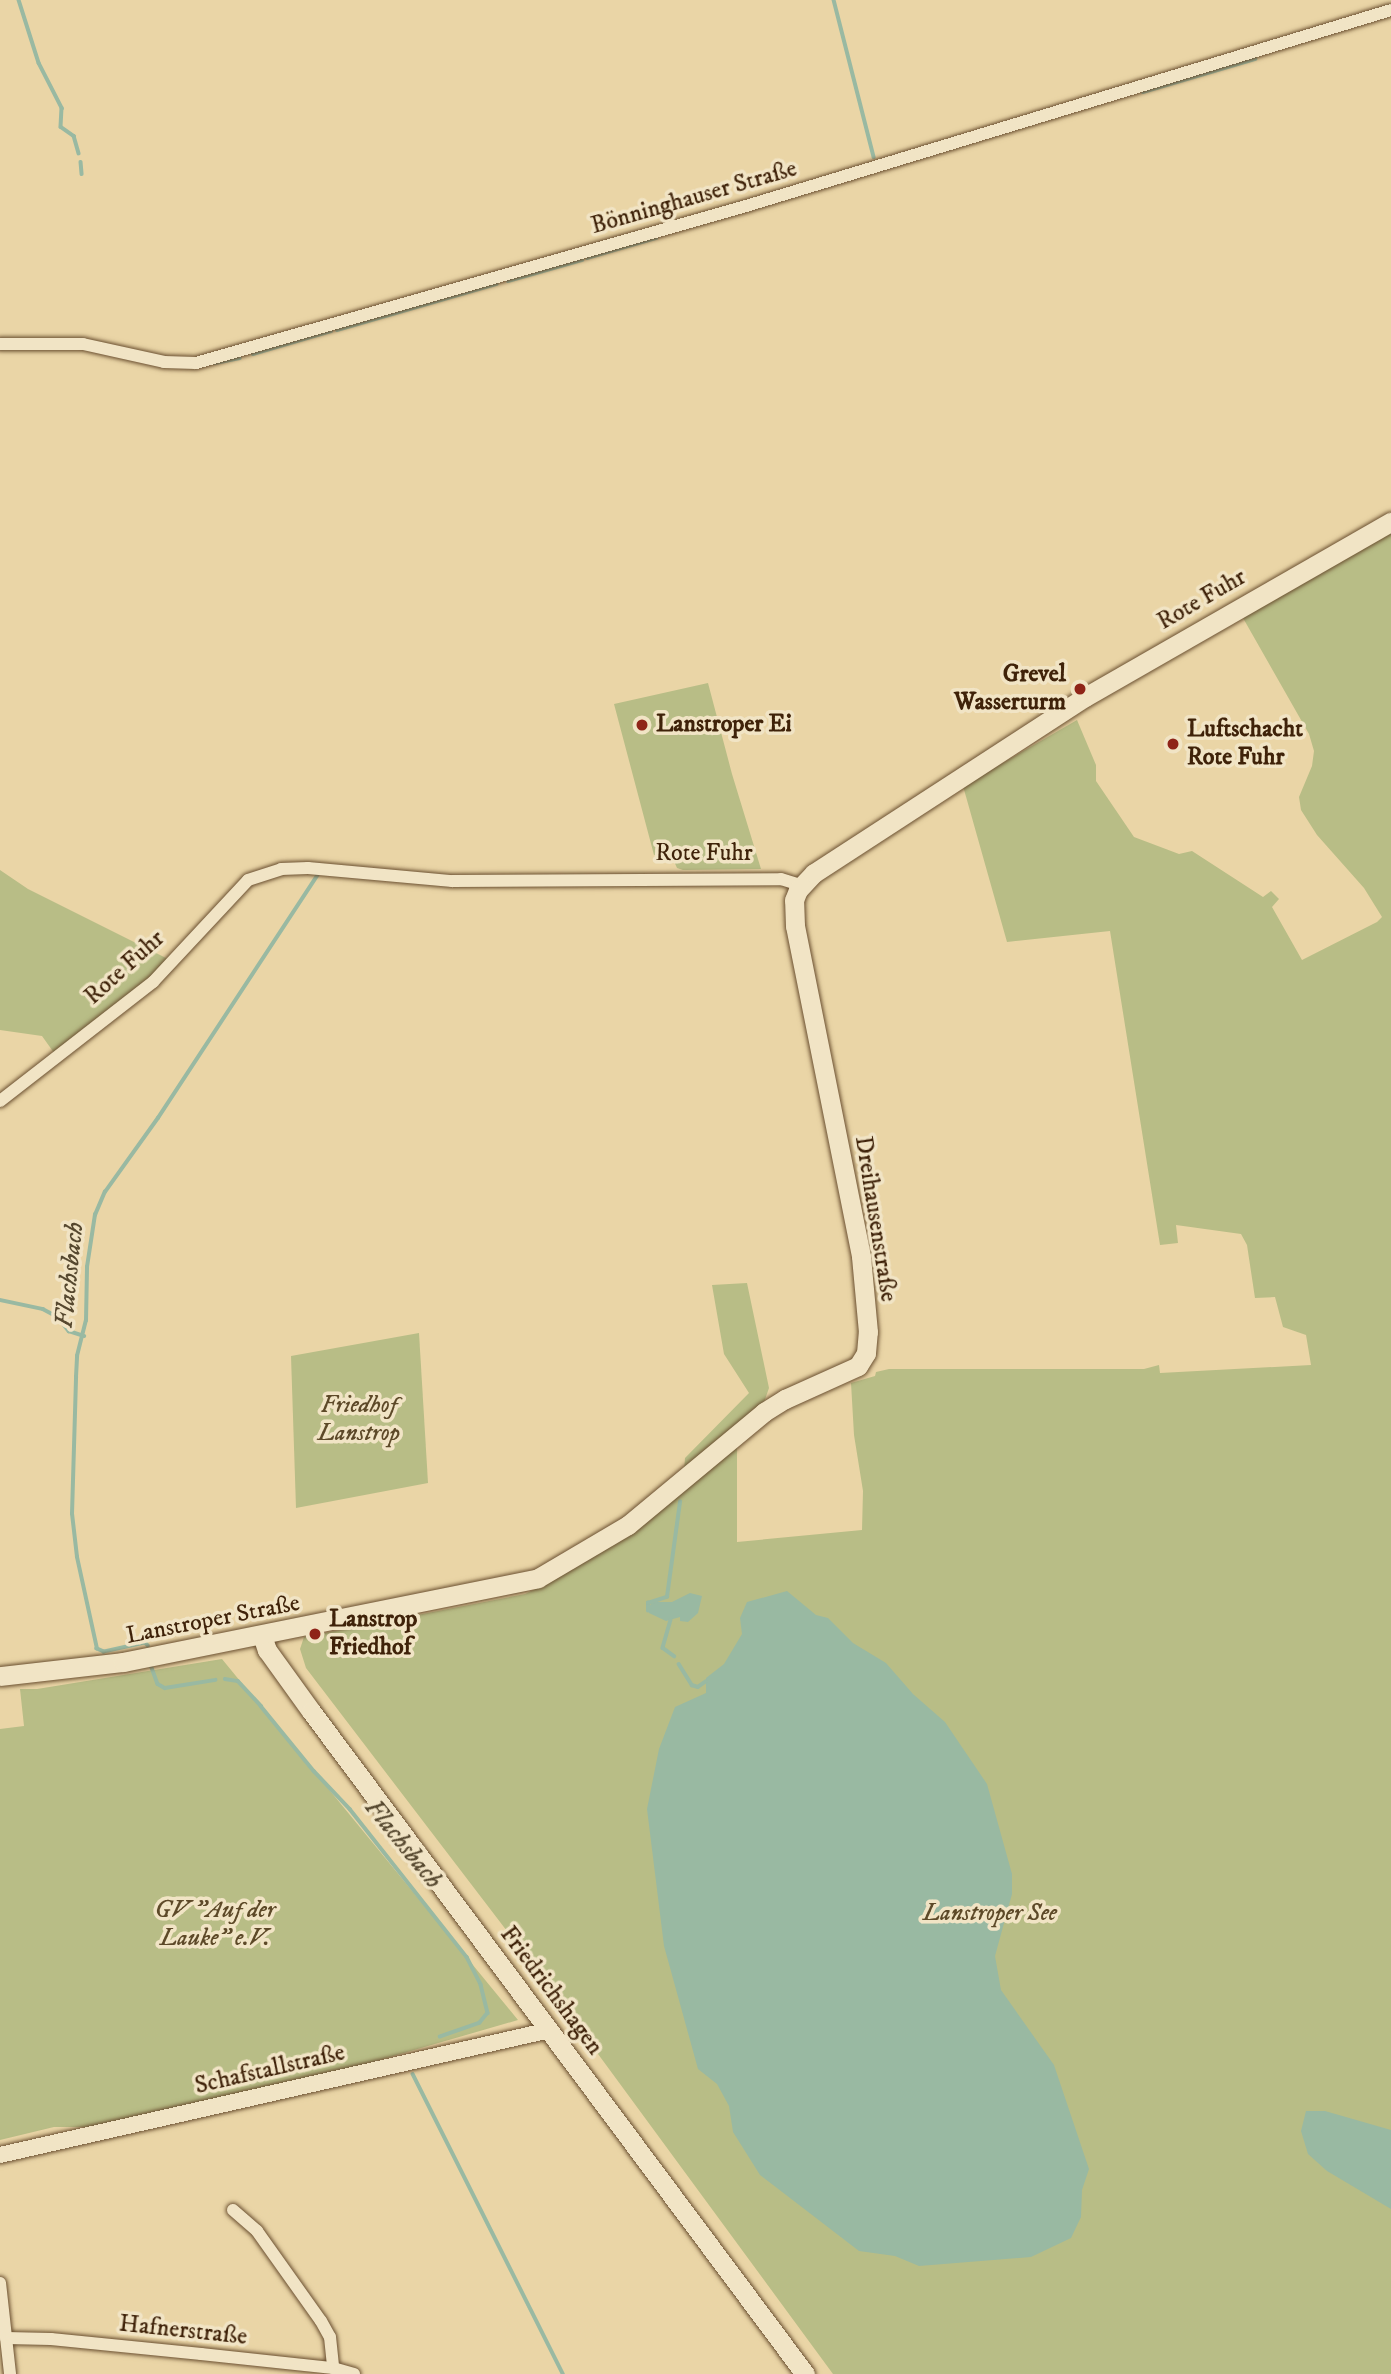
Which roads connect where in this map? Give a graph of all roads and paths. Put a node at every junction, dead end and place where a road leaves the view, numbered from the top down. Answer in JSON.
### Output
{"nodes":[{"id":1,"x":1391,"y":10,"type":"edge"},
{"id":2,"x":0,"y":344,"type":"edge"},
{"id":3,"x":1391,"y":522,"type":"edge"},
{"id":4,"x":802,"y":885,"type":"junction"},
{"id":5,"x":0,"y":1101,"type":"edge"},
{"id":6,"x":434,"y":1602,"type":"joint"},
{"id":7,"x":262,"y":1635,"type":"junction"},
{"id":8,"x":0,"y":1676,"type":"edge"},
{"id":9,"x":550,"y":2030,"type":"junction"},
{"id":10,"x":0,"y":2155,"type":"edge"},
{"id":11,"x":233,"y":2210,"type":"dead end"},
{"id":12,"x":0,"y":2283,"type":"edge"},
{"id":13,"x":6,"y":2338,"type":"junction"},
{"id":14,"x":333,"y":2368,"type":"junction"},
{"id":15,"x":10,"y":2374,"type":"edge"},
{"id":16,"x":355,"y":2374,"type":"edge"},
{"id":17,"x":805,"y":2374,"type":"edge"}],
"edges":[{"from":1,"to":2,"type":"street","name":"Bönninghauser Straße"},
{"from":3,"to":4,"type":"main road","name":"Rote Fuhr"},
{"from":4,"to":5,"type":"street","name":"Rote Fuhr"},
{"from":4,"to":6,"type":"main road","name":"Dreihausenstraße"},
{"from":6,"to":7,"type":"main road","name":"Lanstroper Straße"},
{"from":7,"to":8,"type":"main road","name":"Lanstroper Straße"},
{"from":7,"to":9,"type":"main road","name":"Friedrichshagen"},
{"from":9,"to":10,"type":"street","name":"Schafstallstraße"},
{"from":9,"to":17,"type":"main road","name":"Friedrichshagen"},
{"from":11,"to":14,"type":"street"},
{"from":12,"to":13,"type":"street"},
{"from":13,"to":14,"type":"street","name":"Hafnerstraße"},
{"from":13,"to":15,"type":"street"},
{"from":14,"to":16,"type":"street","name":"Hafnerstraße"}]}
